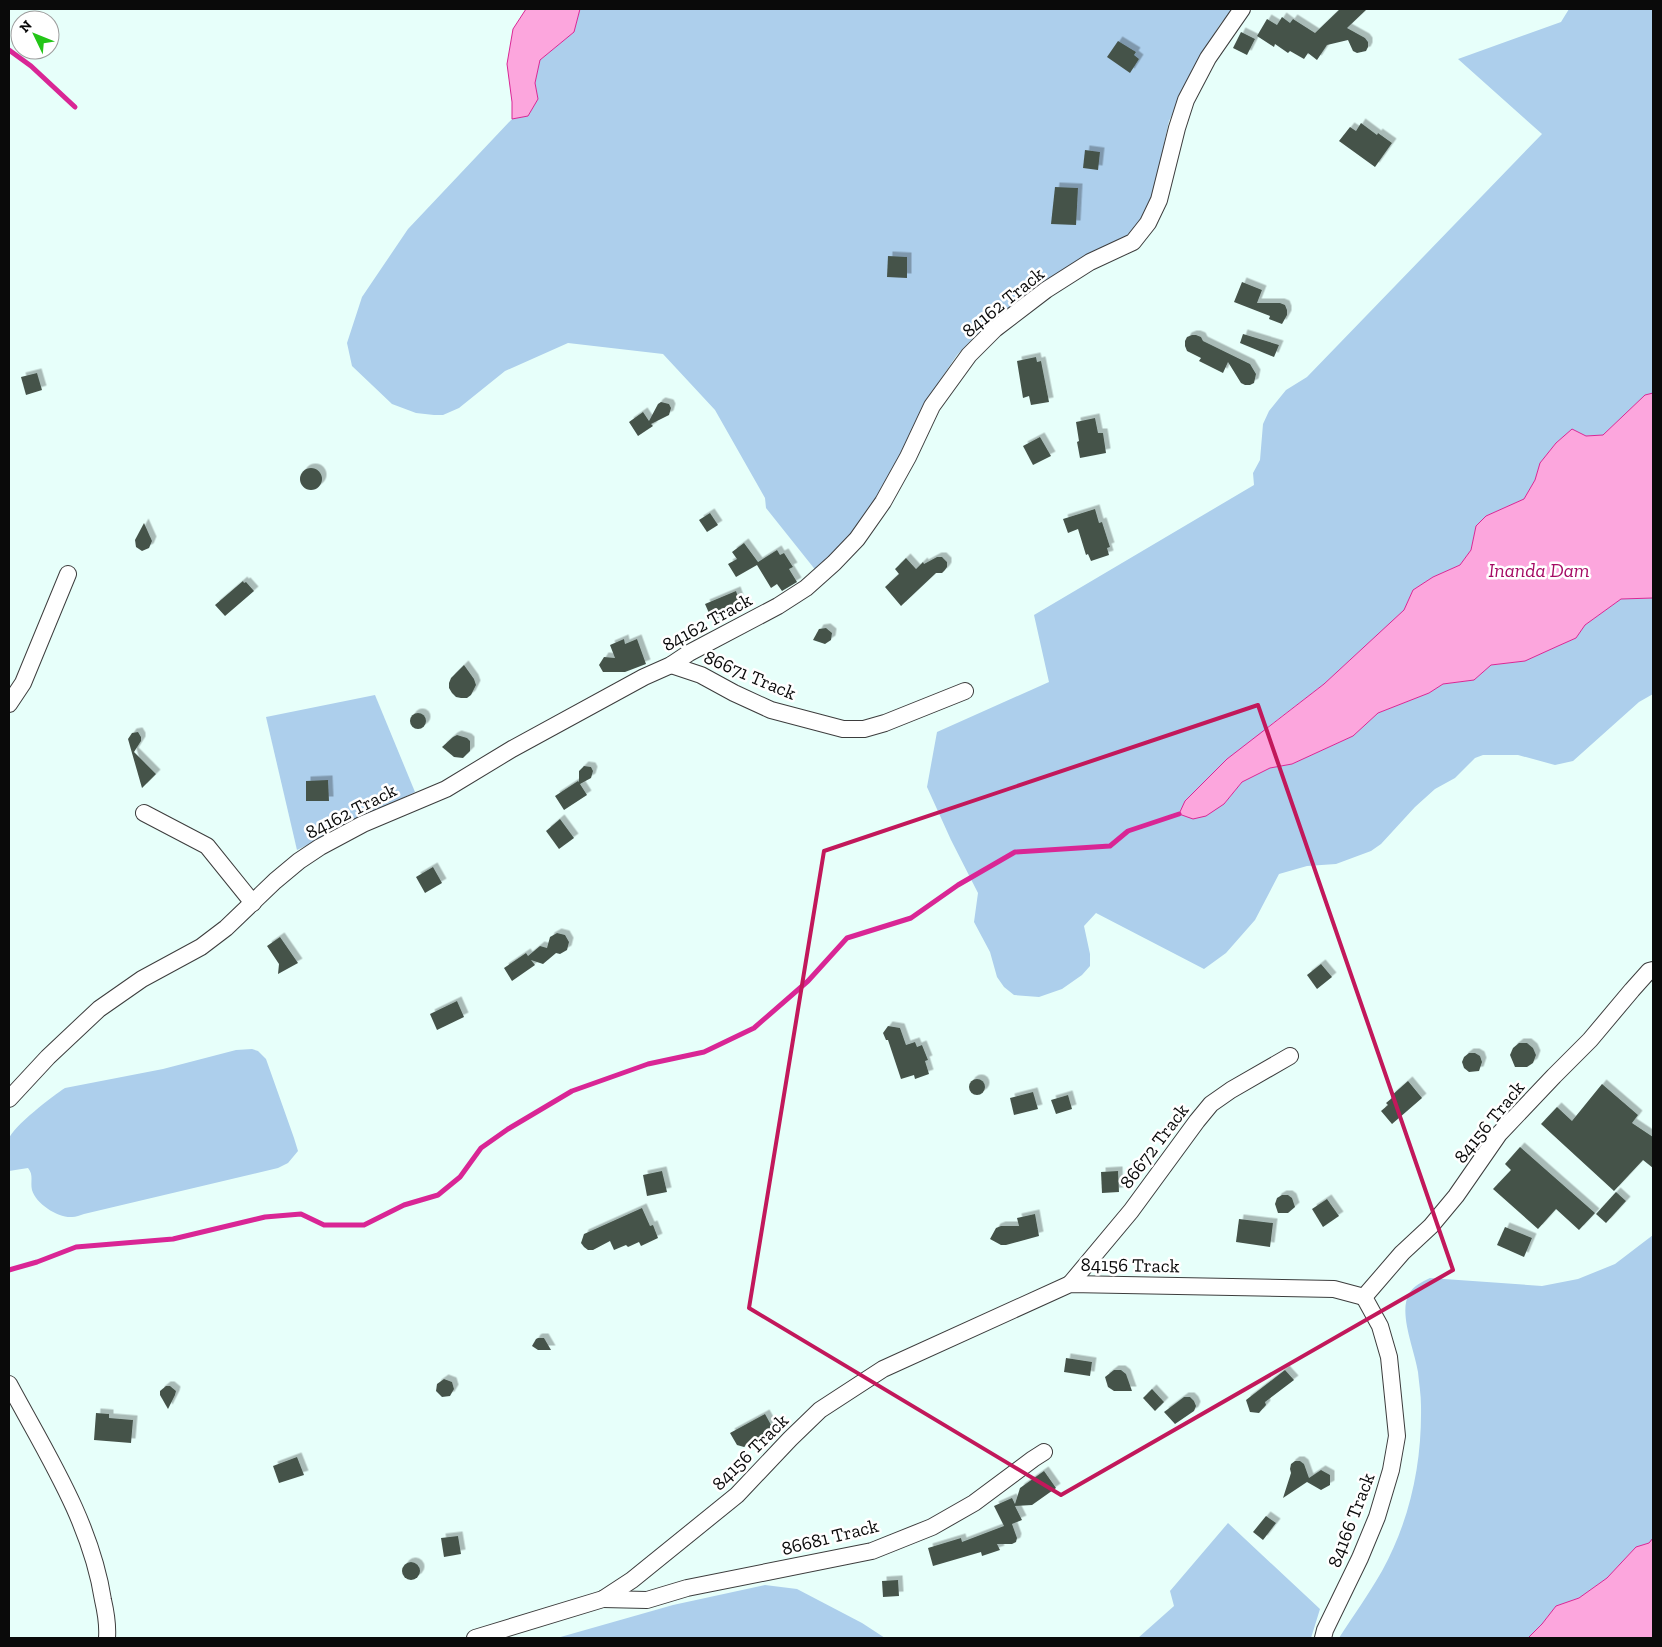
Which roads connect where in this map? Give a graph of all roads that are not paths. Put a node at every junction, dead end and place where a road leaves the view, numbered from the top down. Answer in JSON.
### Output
{"nodes":[{"id":1,"x":1242,"y":9,"type":"edge"},
{"id":2,"x":68,"y":574,"type":"dead end"},
{"id":3,"x":671,"y":665,"type":"junction"},
{"id":4,"x":965,"y":691,"type":"dead end"},
{"id":5,"x":9,"y":704,"type":"edge"},
{"id":6,"x":144,"y":813,"type":"dead end"},
{"id":7,"x":253,"y":903,"type":"junction"},
{"id":8,"x":1653,"y":970,"type":"edge"},
{"id":9,"x":1290,"y":1056,"type":"dead end"},
{"id":10,"x":9,"y":1099,"type":"edge"},
{"id":11,"x":1070,"y":1284,"type":"junction"},
{"id":12,"x":1364,"y":1297,"type":"junction"},
{"id":13,"x":9,"y":1384,"type":"edge"},
{"id":14,"x":1044,"y":1452,"type":"dead end"},
{"id":15,"x":603,"y":1599,"type":"junction"},
{"id":16,"x":107,"y":1638,"type":"edge"},
{"id":17,"x":475,"y":1638,"type":"edge"},
{"id":18,"x":1323,"y":1638,"type":"edge"}],
"edges":[{"from":1,"to":3,"type":"street","name":"84162 Track"},
{"from":2,"to":5,"type":"street"},
{"from":3,"to":4,"type":"street","name":"86671 Track"},
{"from":3,"to":7,"type":"street","name":"84162 Track"},
{"from":6,"to":7,"type":"street"},
{"from":7,"to":10,"type":"street","name":"84162 Track"},
{"from":8,"to":12,"type":"street","name":"84156 Track"},
{"from":9,"to":11,"type":"street","name":"86672 Track"},
{"from":11,"to":12,"type":"street","name":"84156 Track"},
{"from":11,"to":15,"type":"street","name":"84156 Track"},
{"from":12,"to":18,"type":"street","name":"84166 Track"},
{"from":13,"to":16,"type":"street"},
{"from":14,"to":15,"type":"street","name":"86681 Track"},
{"from":15,"to":17,"type":"street","name":"84156 Track"}]}
